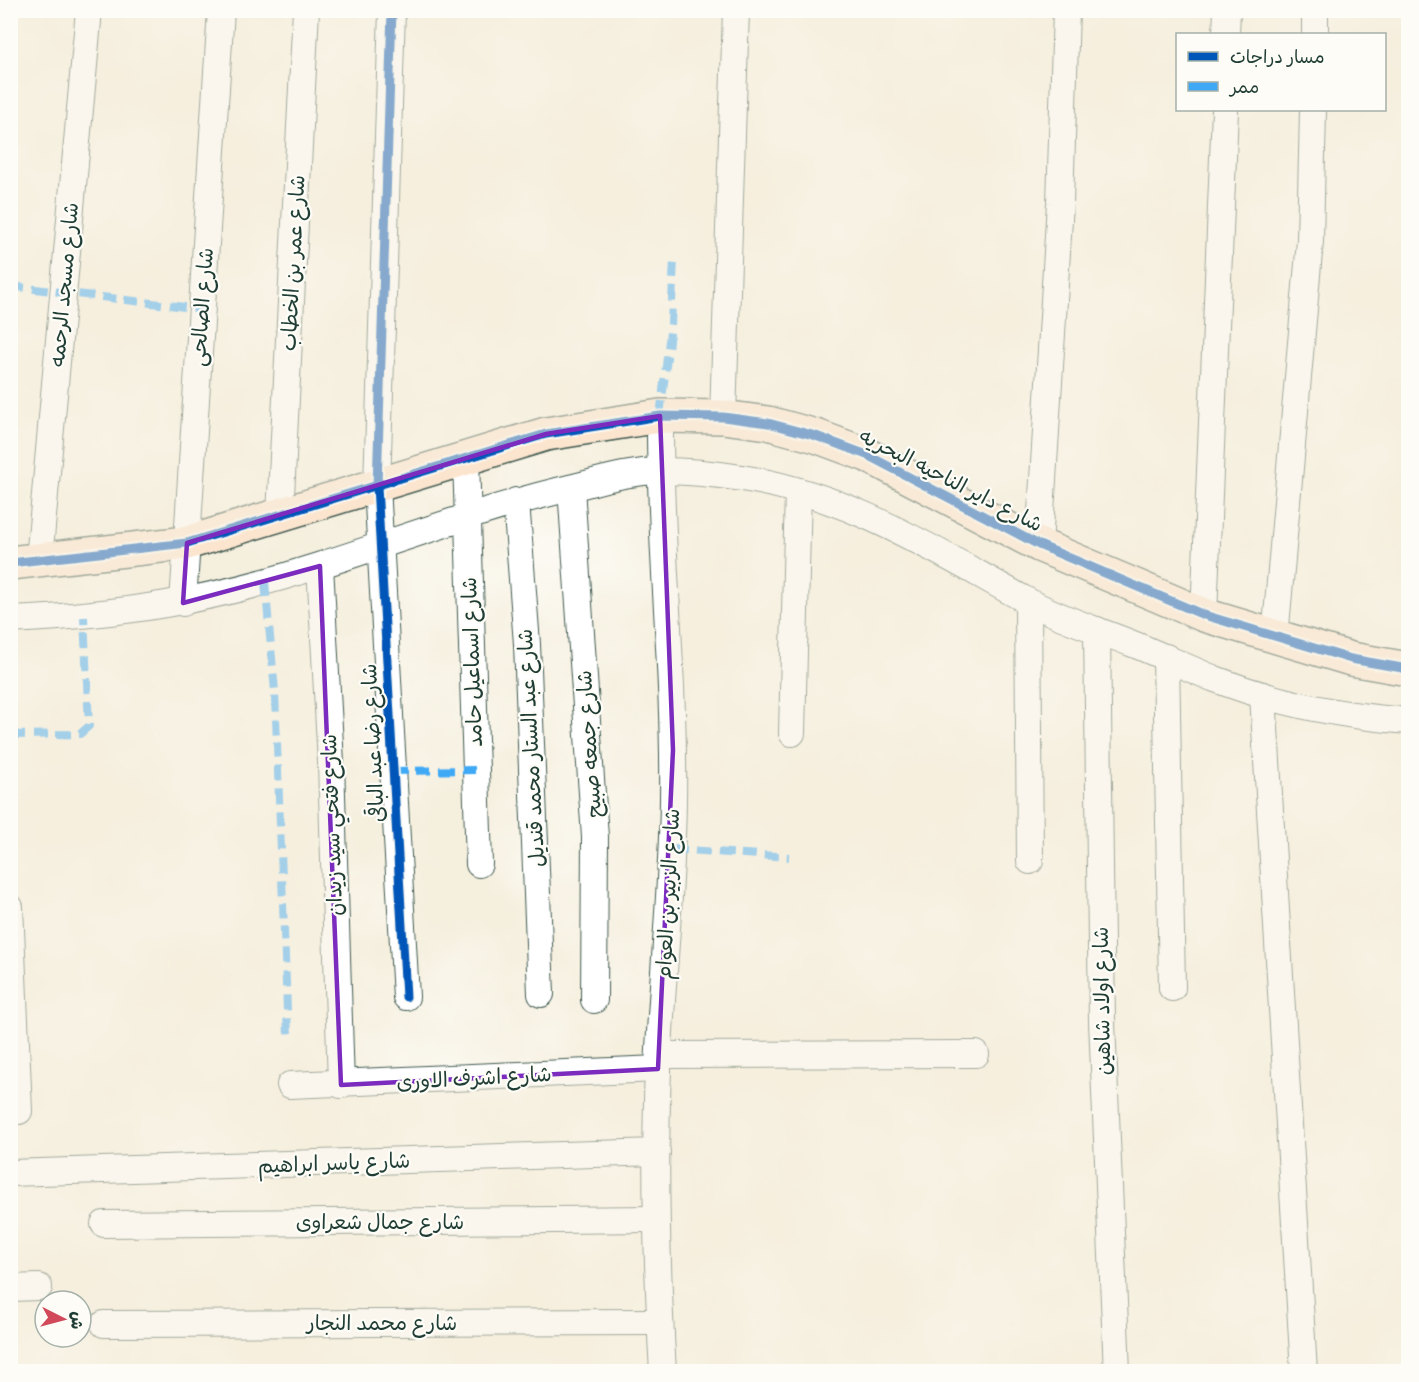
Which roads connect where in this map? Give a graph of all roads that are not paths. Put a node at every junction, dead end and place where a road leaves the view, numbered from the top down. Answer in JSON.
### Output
{"nodes":[{"id":1,"x":90,"y":10,"type":"edge"},
{"id":2,"x":220,"y":10,"type":"edge"},
{"id":3,"x":306,"y":10,"type":"edge"},
{"id":4,"x":392,"y":10,"type":"edge"},
{"id":5,"x":736,"y":10,"type":"edge"},
{"id":6,"x":1066,"y":10,"type":"edge"},
{"id":7,"x":1227,"y":10,"type":"edge"},
{"id":8,"x":1316,"y":10,"type":"edge"},
{"id":9,"x":1226,"y":33,"type":"edge"},
{"id":10,"x":1315,"y":33,"type":"edge"},
{"id":11,"x":1225,"y":111,"type":"edge"},
{"id":12,"x":1313,"y":111,"type":"edge"},
{"id":13,"x":660,"y":416,"type":"junction"},
{"id":14,"x":723,"y":417,"type":"junction"},
{"id":15,"x":466,"y":459,"type":"junction"},
{"id":16,"x":660,"y":471,"type":"junction"},
{"id":17,"x":377,"y":486,"type":"junction"},
{"id":18,"x":571,"y":488,"type":"junction"},
{"id":19,"x":798,"y":491,"type":"junction"},
{"id":20,"x":516,"y":501,"type":"junction"},
{"id":21,"x":280,"y":515,"type":"junction"},
{"id":22,"x":468,"y":515,"type":"junction"},
{"id":23,"x":187,"y":543,"type":"junction"},
{"id":24,"x":380,"y":544,"type":"junction"},
{"id":25,"x":1040,"y":544,"type":"junction"},
{"id":26,"x":25,"y":562,"type":"edge"},
{"id":27,"x":320,"y":566,"type":"junction"},
{"id":28,"x":1028,"y":602,"type":"junction"},
{"id":29,"x":183,"y":603,"type":"junction"},
{"id":30,"x":1204,"y":615,"type":"junction"},
{"id":31,"x":10,"y":620,"type":"edge"},
{"id":32,"x":1097,"y":630,"type":"junction"},
{"id":33,"x":1275,"y":638,"type":"junction"},
{"id":34,"x":1166,"y":657,"type":"junction"},
{"id":35,"x":1408,"y":669,"type":"edge"},
{"id":36,"x":1263,"y":695,"type":"junction"},
{"id":37,"x":1408,"y":721,"type":"edge"},
{"id":38,"x":792,"y":733,"type":"dead end"},
{"id":39,"x":1030,"y":861,"type":"dead end"},
{"id":40,"x":478,"y":864,"type":"dead end"},
{"id":41,"x":10,"y":907,"type":"edge"},
{"id":42,"x":1172,"y":988,"type":"dead end"},
{"id":43,"x":541,"y":994,"type":"dead end"},
{"id":44,"x":406,"y":998,"type":"dead end"},
{"id":45,"x":594,"y":1000,"type":"dead end"},
{"id":46,"x":975,"y":1054,"type":"dead end"},
{"id":47,"x":659,"y":1062,"type":"junction"},
{"id":48,"x":341,"y":1084,"type":"junction"},
{"id":49,"x":290,"y":1085,"type":"dead end"},
{"id":50,"x":19,"y":1111,"type":"dead end"},
{"id":51,"x":657,"y":1152,"type":"junction"},
{"id":52,"x":10,"y":1173,"type":"edge"},
{"id":53,"x":656,"y":1220,"type":"junction"},
{"id":54,"x":104,"y":1224,"type":"dead end"},
{"id":55,"x":39,"y":1287,"type":"dead end"},
{"id":56,"x":10,"y":1288,"type":"edge"},
{"id":57,"x":660,"y":1322,"type":"junction"},
{"id":58,"x":104,"y":1324,"type":"dead end"},
{"id":59,"x":663,"y":1371,"type":"edge"},
{"id":60,"x":1117,"y":1371,"type":"edge"},
{"id":61,"x":1304,"y":1371,"type":"edge"}],
"edges":[{"from":1,"to":26,"type":"street","name":"شارع مسجد الرحمه"},
{"from":2,"to":23,"type":"street","name":"شارع الصالحى"},
{"from":3,"to":21,"type":"street","name":"شارع عمر بن الخطاب"},
{"from":4,"to":17,"type":"street","name":"شارع رضا عبد الباقى"},
{"from":5,"to":14,"type":"street"},
{"from":6,"to":25,"type":"street"},
{"from":7,"to":9,"type":"street"},
{"from":8,"to":10,"type":"street"},
{"from":11,"to":30,"type":"street"},
{"from":12,"to":33,"type":"street"},
{"from":13,"to":14,"type":"street","name":"شارع داير الناحيه البحريه"},
{"from":13,"to":15,"type":"street","name":"شارع داير الناحيه البحريه"},
{"from":13,"to":16,"type":"street","name":"شارع الزبير بن العوام"},
{"from":14,"to":25,"type":"street","name":"شارع داير الناحيه البحريه"},
{"from":15,"to":17,"type":"street","name":"شارع داير الناحيه البحريه"},
{"from":15,"to":22,"type":"street","name":"شارع اسماعيل حامد"},
{"from":16,"to":18,"type":"street"},
{"from":16,"to":19,"type":"street"},
{"from":16,"to":47,"type":"street","name":"شارع الزبير بن العوام"},
{"from":17,"to":21,"type":"street","name":"شارع داير الناحيه البحريه"},
{"from":17,"to":24,"type":"street","name":"شارع رضا عبد الباقى"},
{"from":18,"to":20,"type":"street"},
{"from":18,"to":45,"type":"street","name":"شارع جمعه صبيح"},
{"from":19,"to":28,"type":"street"},
{"from":19,"to":38,"type":"street"},
{"from":20,"to":22,"type":"street"},
{"from":20,"to":43,"type":"street","name":"شارع عبد الستار محمد قنديل"},
{"from":21,"to":23,"type":"street","name":"شارع داير الناحيه البحريه"},
{"from":22,"to":24,"type":"street"},
{"from":22,"to":40,"type":"street","name":"شارع اسماعيل حامد"},
{"from":23,"to":26,"type":"street","name":"شارع داير الناحيه البحريه"},
{"from":23,"to":29,"type":"street","name":"شارع الصالحى"},
{"from":24,"to":27,"type":"street"},
{"from":24,"to":44,"type":"street","name":"شارع رضا عبد الباقى"},
{"from":25,"to":30,"type":"street","name":"شارع داير الناحيه البحريه"},
{"from":27,"to":29,"type":"street"},
{"from":27,"to":48,"type":"street","name":"شارع فتحي سيد زيدان"},
{"from":28,"to":32,"type":"street"},
{"from":28,"to":39,"type":"street"},
{"from":29,"to":31,"type":"street"},
{"from":30,"to":33,"type":"street","name":"شارع داير الناحيه البحريه"},
{"from":32,"to":34,"type":"street"},
{"from":32,"to":60,"type":"street","name":"شارع اولاد شاهين"},
{"from":33,"to":35,"type":"street","name":"شارع داير الناحيه البحريه"},
{"from":34,"to":36,"type":"street"},
{"from":34,"to":42,"type":"street"},
{"from":36,"to":37,"type":"street"},
{"from":36,"to":61,"type":"street"},
{"from":41,"to":50,"type":"street"},
{"from":46,"to":47,"type":"street","name":"شارع اشرف الاورى"},
{"from":47,"to":48,"type":"street","name":"شارع اشرف الاورى"},
{"from":47,"to":51,"type":"street","name":"شارع الزبير بن العوام"},
{"from":48,"to":49,"type":"street","name":"شارع اشرف الاورى"},
{"from":51,"to":52,"type":"street","name":"شارع ياسر ابراهيم"},
{"from":51,"to":53,"type":"street","name":"شارع الزبير بن العوام"},
{"from":53,"to":54,"type":"street","name":"شارع جمال شعراوى"},
{"from":53,"to":57,"type":"street","name":"شارع الزبير بن العوام"},
{"from":55,"to":56,"type":"street"},
{"from":57,"to":58,"type":"street","name":"شارع محمد النجار"},
{"from":57,"to":59,"type":"street","name":"شارع الزبير بن العوام"}]}
